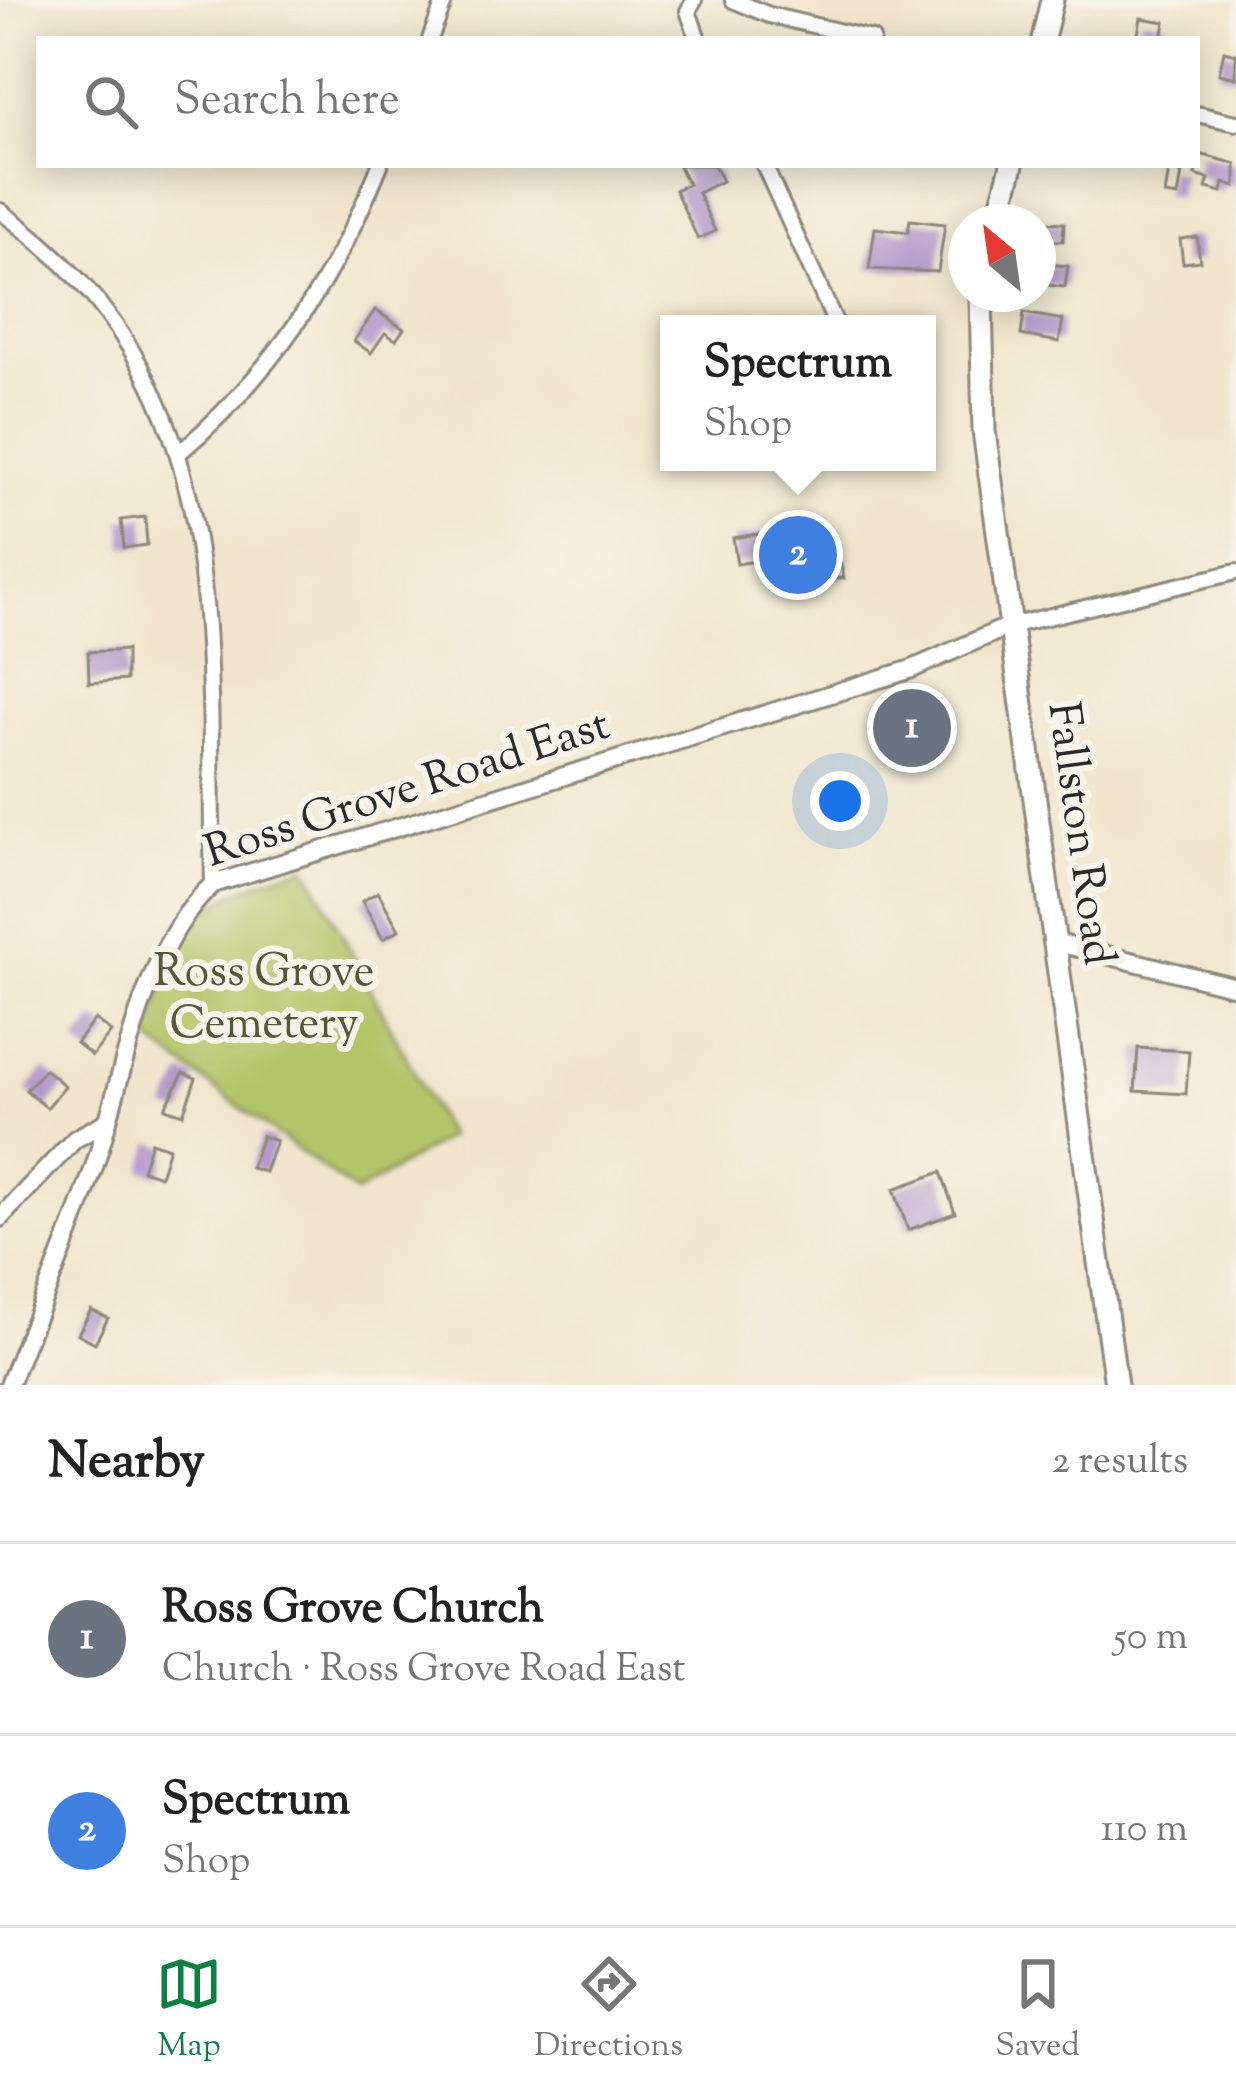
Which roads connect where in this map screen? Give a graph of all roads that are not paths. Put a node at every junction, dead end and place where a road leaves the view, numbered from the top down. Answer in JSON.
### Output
{"nodes":[{"id":1,"x":445,"y":0,"type":"edge"},
{"id":2,"x":694,"y":0,"type":"edge"},
{"id":3,"x":733,"y":0,"type":"edge"},
{"id":4,"x":1052,"y":0,"type":"edge"},
{"id":5,"x":431,"y":36,"type":"edge"},
{"id":6,"x":697,"y":36,"type":"edge"},
{"id":7,"x":859,"y":36,"type":"edge"},
{"id":8,"x":1044,"y":36,"type":"edge"},
{"id":9,"x":1200,"y":115,"type":"edge"},
{"id":10,"x":1236,"y":123,"type":"edge"},
{"id":11,"x":379,"y":168,"type":"edge"},
{"id":12,"x":765,"y":168,"type":"edge"},
{"id":13,"x":1011,"y":168,"type":"edge"},
{"id":14,"x":1002,"y":204,"type":"edge"},
{"id":15,"x":0,"y":211,"type":"edge"},
{"id":16,"x":981,"y":312,"type":"edge"},
{"id":17,"x":832,"y":315,"type":"edge"},
{"id":18,"x":179,"y":453,"type":"junction"},
{"id":19,"x":1236,"y":572,"type":"edge"},
{"id":20,"x":1009,"y":626,"type":"junction"},
{"id":21,"x":213,"y":884,"type":"junction"},
{"id":22,"x":1054,"y":942,"type":"junction"},
{"id":23,"x":1236,"y":988,"type":"edge"},
{"id":24,"x":108,"y":1121,"type":"junction"},
{"id":25,"x":0,"y":1219,"type":"edge"},
{"id":26,"x":9,"y":1385,"type":"edge"},
{"id":27,"x":1116,"y":1385,"type":"edge"}],
"edges":[{"from":1,"to":5,"type":"street"},
{"from":2,"to":6,"type":"street"},
{"from":3,"to":7,"type":"street"},
{"from":4,"to":8,"type":"main road"},
{"from":9,"to":10,"type":"street"},
{"from":11,"to":18,"type":"street"},
{"from":12,"to":17,"type":"street"},
{"from":13,"to":14,"type":"main road"},
{"from":15,"to":18,"type":"street"},
{"from":16,"to":20,"type":"main road","name":"Fallston Road"},
{"from":18,"to":21,"type":"street"},
{"from":19,"to":20,"type":"street"},
{"from":20,"to":21,"type":"street","name":"Ross Grove Road East"},
{"from":20,"to":22,"type":"main road","name":"Fallston Road"},
{"from":21,"to":24,"type":"street","name":"Ross Grove Road East"},
{"from":22,"to":23,"type":"street"},
{"from":22,"to":27,"type":"main road","name":"Fallston Road"},
{"from":24,"to":25,"type":"street"},
{"from":24,"to":26,"type":"street","name":"Ross Grove Road East"}]}
